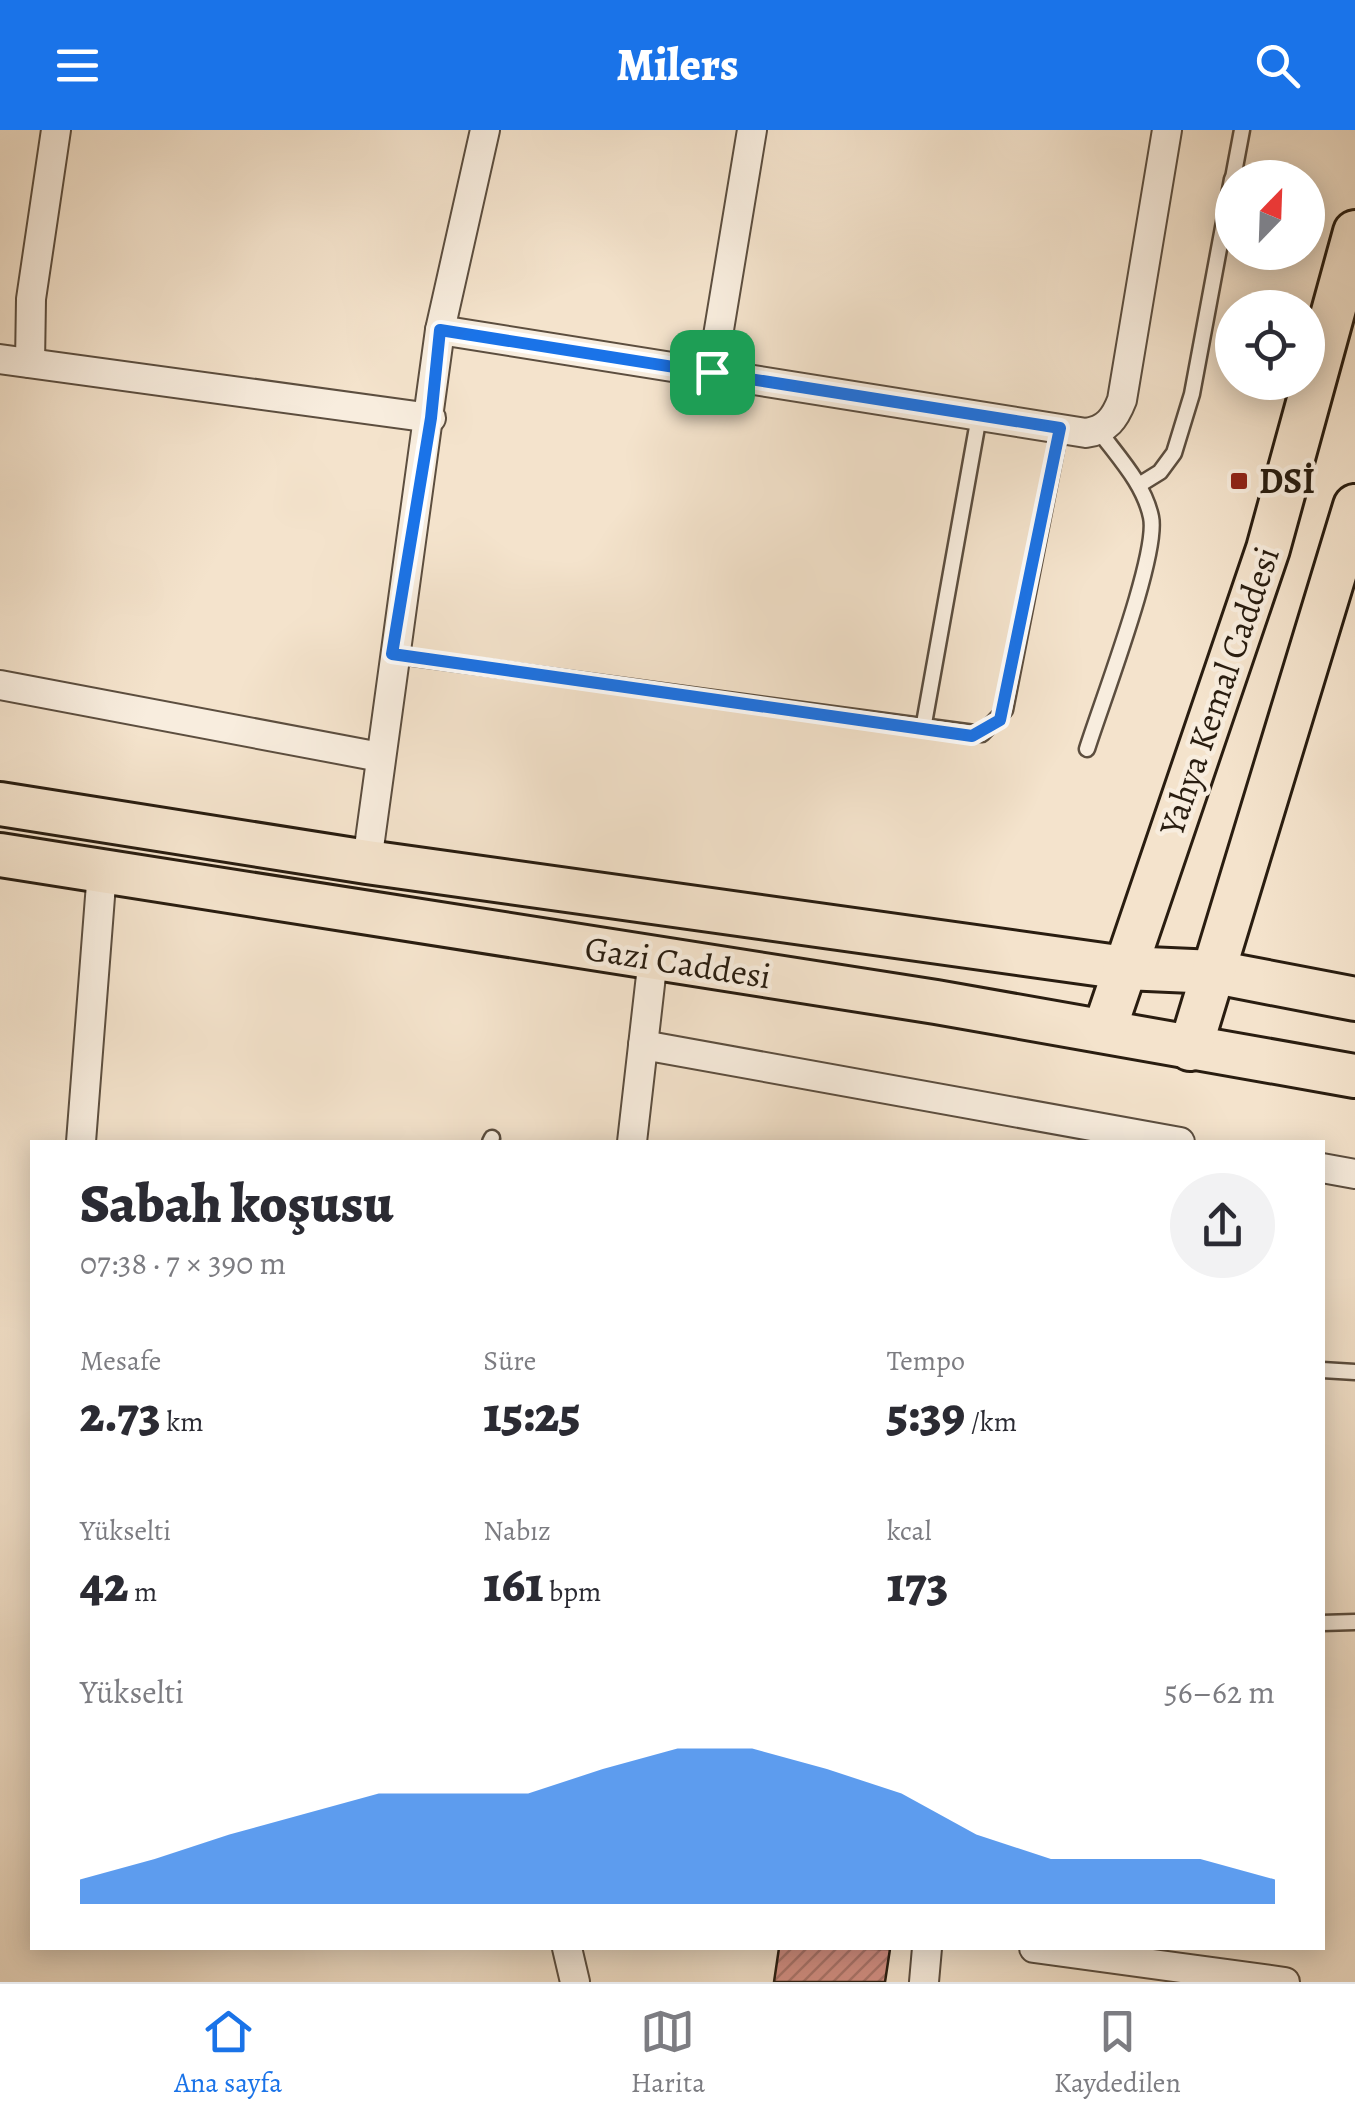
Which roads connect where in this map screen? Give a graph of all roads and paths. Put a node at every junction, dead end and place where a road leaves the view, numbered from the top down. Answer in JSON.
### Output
{"nodes":[{"id":1,"x":56,"y":130,"type":"edge"},
{"id":2,"x":485,"y":130,"type":"edge"},
{"id":3,"x":752,"y":130,"type":"edge"},
{"id":4,"x":1167,"y":130,"type":"edge"},
{"id":5,"x":1242,"y":130,"type":"edge"},
{"id":6,"x":1236,"y":160,"type":"edge"},
{"id":7,"x":1355,"y":232,"type":"edge"},
{"id":8,"x":1216,"y":270,"type":"edge"},
{"id":9,"x":440,"y":330,"type":"junction"},
{"id":10,"x":0,"y":360,"type":"edge"},
{"id":11,"x":30,"y":364,"type":"junction"},
{"id":12,"x":712,"y":372,"type":"junction"},
{"id":13,"x":979,"y":416,"type":"junction"},
{"id":14,"x":431,"y":418,"type":"junction"},
{"id":15,"x":1060,"y":428,"type":"junction"},
{"id":16,"x":1099,"y":431,"type":"junction"},
{"id":17,"x":1139,"y":484,"type":"junction"},
{"id":18,"x":1355,"y":506,"type":"edge"},
{"id":19,"x":392,"y":654,"type":"junction"},
{"id":20,"x":0,"y":684,"type":"edge"},
{"id":21,"x":923,"y":729,"type":"junction"},
{"id":22,"x":1087,"y":749,"type":"dead end"},
{"id":23,"x":380,"y":757,"type":"junction"},
{"id":24,"x":0,"y":804,"type":"edge"},
{"id":25,"x":0,"y":855,"type":"edge"},
{"id":26,"x":367,"y":862,"type":"junction"},
{"id":27,"x":102,"y":871,"type":"junction"},
{"id":28,"x":653,"y":958,"type":"junction"},
{"id":29,"x":1125,"y":968,"type":"junction"},
{"id":30,"x":1215,"y":972,"type":"junction"},
{"id":31,"x":1355,"y":999,"type":"edge"},
{"id":32,"x":1104,"y":1031,"type":"junction"},
{"id":33,"x":642,"y":1044,"type":"junction"},
{"id":34,"x":1190,"y":1049,"type":"junction"},
{"id":35,"x":1355,"y":1076,"type":"edge"},
{"id":36,"x":81,"y":1140,"type":"edge"},
{"id":37,"x":632,"y":1140,"type":"edge"},
{"id":38,"x":1169,"y":1140,"type":"edge"},
{"id":39,"x":1325,"y":1169,"type":"edge"},
{"id":40,"x":1355,"y":1174,"type":"edge"},
{"id":41,"x":1325,"y":1370,"type":"edge"},
{"id":42,"x":1355,"y":1372,"type":"edge"},
{"id":43,"x":1355,"y":1622,"type":"edge"},
{"id":44,"x":1325,"y":1623,"type":"edge"},
{"id":45,"x":567,"y":1950,"type":"edge"},
{"id":46,"x":927,"y":1950,"type":"edge"},
{"id":47,"x":1049,"y":1950,"type":"edge"},
{"id":48,"x":575,"y":1982,"type":"edge"},
{"id":49,"x":924,"y":1982,"type":"edge"},
{"id":50,"x":1285,"y":1982,"type":"edge"}],
"edges":[{"from":1,"to":11,"type":"street"},
{"from":2,"to":9,"type":"street"},
{"from":3,"to":12,"type":"street"},
{"from":4,"to":16,"type":"street"},
{"from":5,"to":6,"type":"lane"},
{"from":7,"to":29,"type":"main road","name":"Yahya Kemal Caddesi"},
{"from":8,"to":17,"type":"lane"},
{"from":9,"to":12,"type":"street"},
{"from":9,"to":14,"type":"street"},
{"from":10,"to":11,"type":"street"},
{"from":11,"to":14,"type":"street"},
{"from":12,"to":13,"type":"street"},
{"from":13,"to":15,"type":"street"},
{"from":13,"to":21,"type":"lane"},
{"from":14,"to":19,"type":"street"},
{"from":15,"to":16,"type":"street"},
{"from":15,"to":21,"type":"lane"},
{"from":16,"to":17,"type":"lane"},
{"from":17,"to":22,"type":"lane"},
{"from":18,"to":30,"type":"main road","name":"Yahya Kemal Caddesi"},
{"from":19,"to":21,"type":"lane"},
{"from":19,"to":23,"type":"street"},
{"from":20,"to":23,"type":"street"},
{"from":23,"to":26,"type":"street"},
{"from":24,"to":26,"type":"main road","name":"Gazi Caddesi"},
{"from":25,"to":27,"type":"main road","name":"Gazi Caddesi"},
{"from":26,"to":29,"type":"main road","name":"Gazi Caddesi"},
{"from":27,"to":28,"type":"main road","name":"Gazi Caddesi"},
{"from":27,"to":36,"type":"street"},
{"from":28,"to":32,"type":"main road","name":"Gazi Caddesi"},
{"from":28,"to":33,"type":"street"},
{"from":29,"to":30,"type":"main road","name":"Gazi Caddesi"},
{"from":29,"to":32,"type":"main road","name":"Yahya Kemal Caddesi"},
{"from":30,"to":31,"type":"main road","name":"Gazi Caddesi"},
{"from":30,"to":34,"type":"main road","name":"Yahya Kemal Caddesi"},
{"from":32,"to":34,"type":"main road","name":"Gazi Caddesi"},
{"from":33,"to":37,"type":"street"},
{"from":33,"to":38,"type":"street"},
{"from":34,"to":35,"type":"main road","name":"Gazi Caddesi"},
{"from":39,"to":40,"type":"street"},
{"from":41,"to":42,"type":"lane"},
{"from":43,"to":44,"type":"lane"},
{"from":45,"to":48,"type":"street"},
{"from":46,"to":49,"type":"street"},
{"from":47,"to":50,"type":"street"}]}
